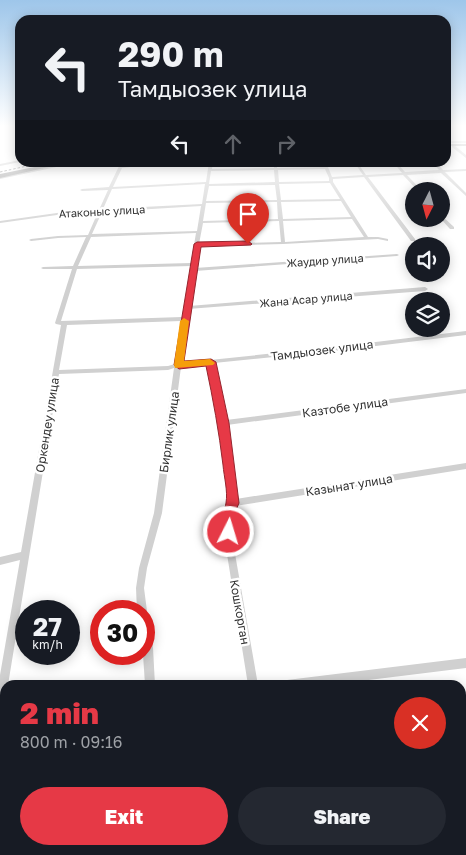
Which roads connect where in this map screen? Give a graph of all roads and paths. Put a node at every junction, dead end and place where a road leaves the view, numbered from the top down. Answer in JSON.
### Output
{"nodes":[{"id":1,"x":41,"y":167,"type":"edge"},
{"id":2,"x":46,"y":167,"type":"edge"},
{"id":3,"x":52,"y":167,"type":"edge"},
{"id":4,"x":121,"y":167,"type":"edge"},
{"id":5,"x":210,"y":167,"type":"edge"},
{"id":6,"x":232,"y":167,"type":"edge"},
{"id":7,"x":359,"y":167,"type":"edge"},
{"id":8,"x":399,"y":167,"type":"edge"},
{"id":9,"x":437,"y":167,"type":"edge"},
{"id":10,"x":326,"y":168,"type":"joint"},
{"id":11,"x":277,"y":169,"type":"junction"},
{"id":12,"x":466,"y":170,"type":"edge"},
{"id":13,"x":441,"y":171,"type":"junction"},
{"id":14,"x":404,"y":173,"type":"junction"},
{"id":15,"x":366,"y":176,"type":"junction"},
{"id":16,"x":0,"y":177,"type":"edge"},
{"id":17,"x":331,"y":180,"type":"junction"},
{"id":18,"x":412,"y":182,"type":"edge"},
{"id":19,"x":207,"y":184,"type":"junction"},
{"id":20,"x":279,"y":185,"type":"junction"},
{"id":21,"x":112,"y":188,"type":"junction"},
{"id":22,"x":82,"y":190,"type":"dead end"},
{"id":23,"x":466,"y":195,"type":"edge"},
{"id":24,"x":341,"y":200,"type":"junction"},
{"id":25,"x":279,"y":202,"type":"junction"},
{"id":26,"x":204,"y":204,"type":"junction"},
{"id":27,"x":100,"y":210,"type":"junction"},
{"id":28,"x":353,"y":218,"type":"junction"},
{"id":29,"x":0,"y":222,"type":"edge"},
{"id":30,"x":201,"y":222,"type":"junction"},
{"id":31,"x":280,"y":222,"type":"junction"},
{"id":32,"x":199,"y":232,"type":"junction"},
{"id":33,"x":89,"y":236,"type":"junction"},
{"id":34,"x":411,"y":237,"type":"edge"},
{"id":35,"x":367,"y":238,"type":"junction"},
{"id":36,"x":31,"y":240,"type":"dead end"},
{"id":37,"x":386,"y":240,"type":"dead end"},
{"id":38,"x":283,"y":243,"type":"junction"},
{"id":39,"x":197,"y":244,"type":"junction"},
{"id":40,"x":397,"y":255,"type":"dead end"},
{"id":41,"x":75,"y":267,"type":"junction"},
{"id":42,"x":194,"y":267,"type":"junction"},
{"id":43,"x":43,"y":268,"type":"dead end"},
{"id":44,"x":425,"y":289,"type":"dead end"},
{"id":45,"x":186,"y":308,"type":"junction"},
{"id":46,"x":184,"y":319,"type":"junction"},
{"id":47,"x":64,"y":323,"type":"junction"},
{"id":48,"x":466,"y":333,"type":"edge"},
{"id":49,"x":211,"y":362,"type":"junction"},
{"id":50,"x":179,"y":365,"type":"junction"},
{"id":51,"x":56,"y":372,"type":"junction"},
{"id":52,"x":466,"y":391,"type":"edge"},
{"id":53,"x":223,"y":423,"type":"junction"},
{"id":54,"x":466,"y":466,"type":"edge"},
{"id":55,"x":232,"y":503,"type":"junction"},
{"id":56,"x":26,"y":555,"type":"junction"},
{"id":57,"x":0,"y":561,"type":"edge"},
{"id":58,"x":141,"y":600,"type":"edge"},
{"id":59,"x":4,"y":655,"type":"edge"},
{"id":60,"x":466,"y":663,"type":"edge"},
{"id":61,"x":149,"y":665,"type":"edge"},
{"id":62,"x":2,"y":680,"type":"edge"},
{"id":63,"x":150,"y":680,"type":"edge"},
{"id":64,"x":252,"y":680,"type":"edge"},
{"id":65,"x":328,"y":680,"type":"edge"}],
"edges":[{"from":1,"to":16,"type":"highway"},
{"from":2,"to":16,"type":"highway"},
{"from":3,"to":16,"type":"street"},
{"from":4,"to":21,"type":"street","name":"Оркендеу улица"},
{"from":5,"to":19,"type":"street","name":"Бирлик улица"},
{"from":6,"to":11,"type":"street"},
{"from":7,"to":15,"type":"street"},
{"from":8,"to":14,"type":"street"},
{"from":9,"to":13,"type":"street"},
{"from":10,"to":11,"type":"street"},
{"from":10,"to":17,"type":"street"},
{"from":11,"to":20,"type":"street"},
{"from":12,"to":13,"type":"street"},
{"from":13,"to":14,"type":"street"},
{"from":13,"to":23,"type":"street"},
{"from":14,"to":15,"type":"street"},
{"from":14,"to":18,"type":"street"},
{"from":15,"to":17,"type":"street"},
{"from":15,"to":34,"type":"street"},
{"from":17,"to":20,"type":"street"},
{"from":17,"to":24,"type":"street"},
{"from":19,"to":20,"type":"street"},
{"from":19,"to":21,"type":"street"},
{"from":19,"to":26,"type":"street","name":"Бирлик улица"},
{"from":20,"to":25,"type":"street"},
{"from":21,"to":22,"type":"street"},
{"from":21,"to":27,"type":"street","name":"Оркендеу улица"},
{"from":24,"to":25,"type":"street","name":"Атаконыс улица"},
{"from":24,"to":28,"type":"street"},
{"from":25,"to":26,"type":"street","name":"Атаконыс улица"},
{"from":25,"to":31,"type":"street"},
{"from":26,"to":27,"type":"street","name":"Атаконыс улица"},
{"from":26,"to":30,"type":"street","name":"Бирлик улица"},
{"from":27,"to":29,"type":"street","name":"Атаконыс улица"},
{"from":27,"to":33,"type":"street","name":"Оркендеу улица"},
{"from":28,"to":31,"type":"street"},
{"from":28,"to":35,"type":"street"},
{"from":30,"to":31,"type":"street"},
{"from":30,"to":32,"type":"street","name":"Бирлик улица"},
{"from":31,"to":38,"type":"street"},
{"from":32,"to":33,"type":"street"},
{"from":32,"to":39,"type":"street","name":"Бирлик улица"},
{"from":33,"to":36,"type":"street"},
{"from":33,"to":41,"type":"street","name":"Оркендеу улица"},
{"from":35,"to":37,"type":"street"},
{"from":35,"to":38,"type":"street"},
{"from":38,"to":39,"type":"street"},
{"from":39,"to":42,"type":"street","name":"Бирлик улица"},
{"from":40,"to":42,"type":"street","name":"Жаудир улица"},
{"from":41,"to":42,"type":"street","name":"Жаудир улица"},
{"from":41,"to":43,"type":"street","name":"Жаудир улица"},
{"from":41,"to":47,"type":"street","name":"Оркендеу улица"},
{"from":42,"to":45,"type":"street","name":"Бирлик улица"},
{"from":44,"to":45,"type":"street","name":"Жана Асар улица"},
{"from":45,"to":46,"type":"street","name":"Бирлик улица"},
{"from":46,"to":47,"type":"street"},
{"from":46,"to":50,"type":"street","name":"Бирлик улица"},
{"from":47,"to":51,"type":"street","name":"Оркендеу улица"},
{"from":48,"to":49,"type":"street","name":"Тамдыозек улица"},
{"from":49,"to":50,"type":"street","name":"Тамдыозек улица"},
{"from":49,"to":53,"type":"street","name":"Кошкорган"},
{"from":50,"to":51,"type":"street","name":"Тамдыозек улица"},
{"from":50,"to":58,"type":"street","name":"Бирлик улица"},
{"from":51,"to":56,"type":"street","name":"Оркендеу улица"},
{"from":52,"to":53,"type":"street","name":"Казтобе улица"},
{"from":53,"to":55,"type":"street","name":"Кошкорган"},
{"from":54,"to":55,"type":"street","name":"Казынат улица"},
{"from":55,"to":64,"type":"street","name":"Кошкорган"},
{"from":56,"to":57,"type":"street"},
{"from":56,"to":59,"type":"street","name":"Оркендеу улица"},
{"from":59,"to":62,"type":"street","name":"Оркендеу улица"},
{"from":60,"to":65,"type":"street"},
{"from":61,"to":63,"type":"street"}]}
